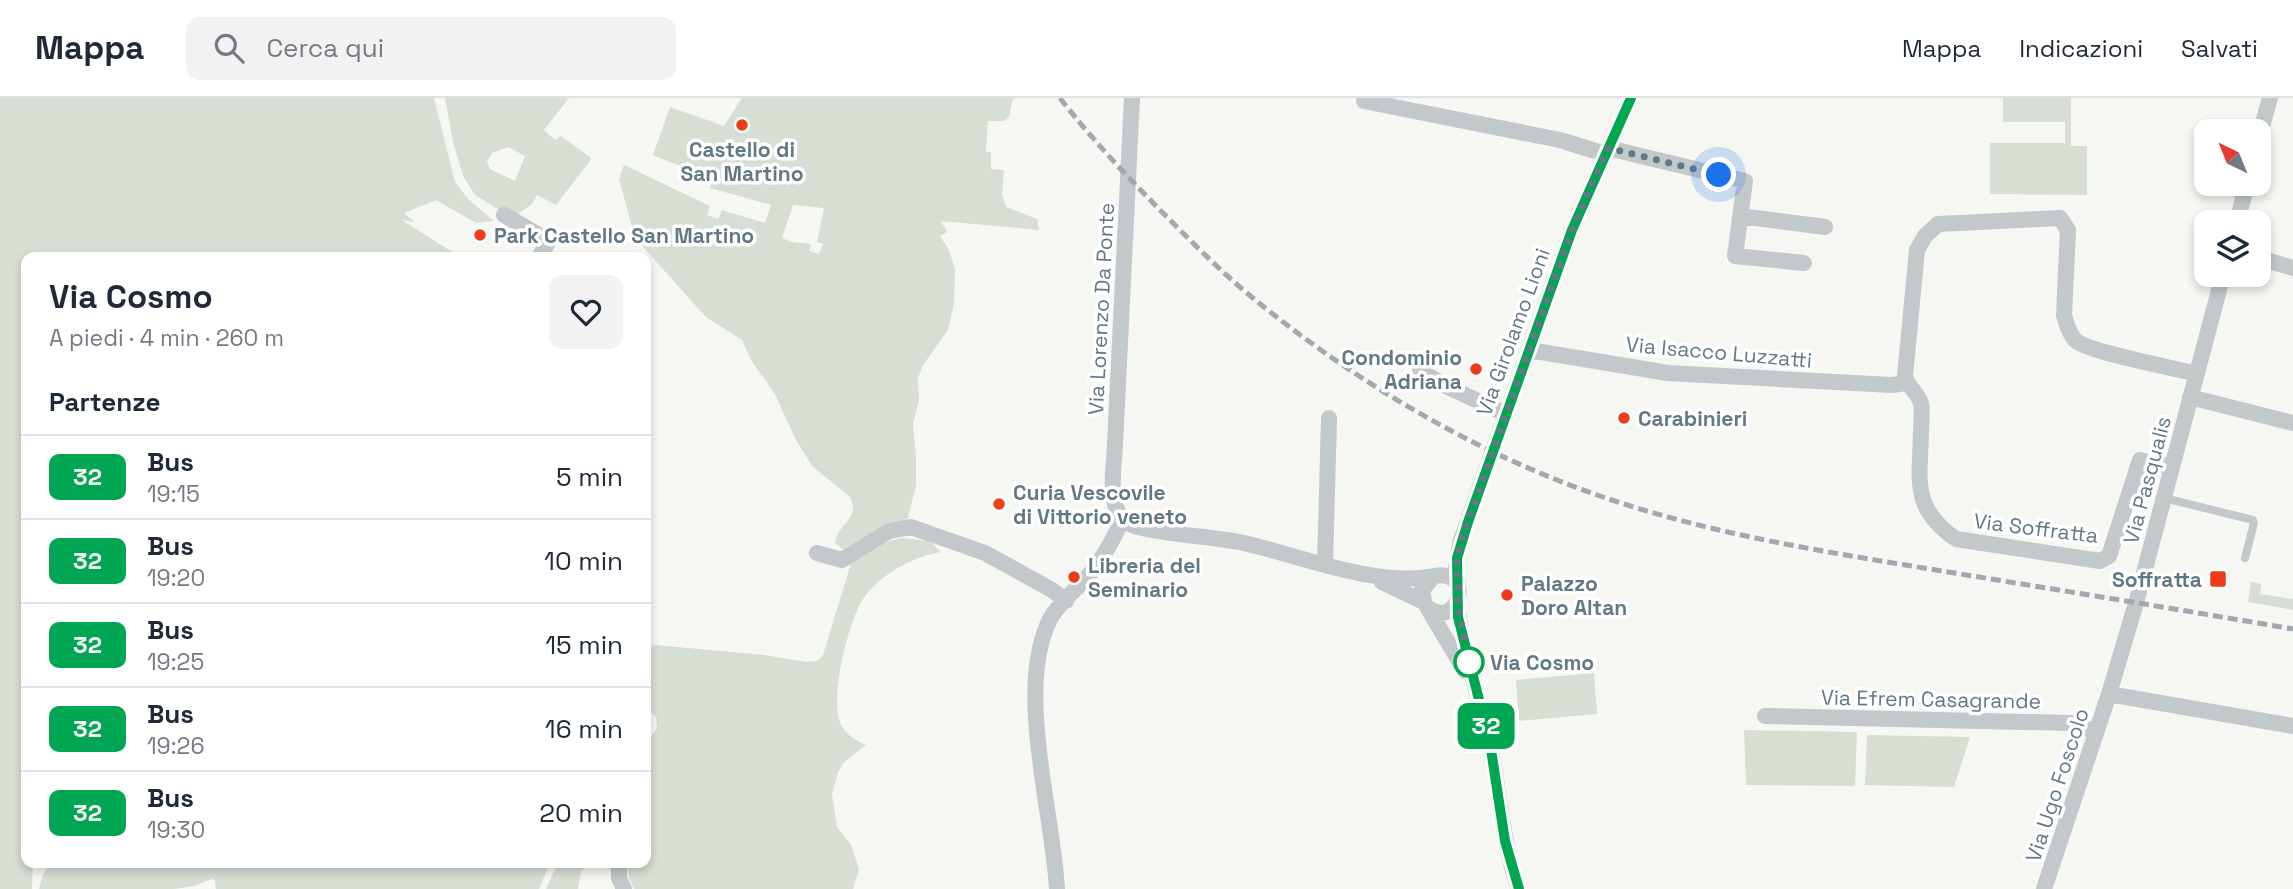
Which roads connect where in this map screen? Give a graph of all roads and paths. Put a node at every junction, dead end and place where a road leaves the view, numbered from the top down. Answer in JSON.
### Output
{"nodes":[{"id":1,"x":1132,"y":98,"type":"edge"},
{"id":2,"x":2270,"y":98,"type":"edge"},
{"id":3,"x":1629,"y":100,"type":"edge"},
{"id":4,"x":1364,"y":101,"type":"dead end"},
{"id":5,"x":2264,"y":119,"type":"edge"},
{"id":6,"x":1607,"y":151,"type":"junction"},
{"id":7,"x":504,"y":215,"type":"dead end"},
{"id":8,"x":1740,"y":216,"type":"junction"},
{"id":9,"x":1825,"y":227,"type":"dead end"},
{"id":10,"x":542,"y":252,"type":"edge"},
{"id":11,"x":2271,"y":262,"type":"edge"},
{"id":12,"x":1804,"y":263,"type":"dead end"},
{"id":13,"x":2293,"y":268,"type":"edge"},
{"id":14,"x":2220,"y":287,"type":"edge"},
{"id":15,"x":1529,"y":350,"type":"junction"},
{"id":16,"x":1420,"y":371,"type":"dead end"},
{"id":17,"x":2197,"y":374,"type":"junction"},
{"id":18,"x":1906,"y":383,"type":"junction"},
{"id":19,"x":2190,"y":397,"type":"junction"},
{"id":20,"x":1506,"y":414,"type":"junction"},
{"id":21,"x":1329,"y":418,"type":"dead end"},
{"id":22,"x":2293,"y":423,"type":"edge"},
{"id":23,"x":2172,"y":467,"type":"junction"},
{"id":24,"x":2164,"y":498,"type":"junction"},
{"id":25,"x":1122,"y":520,"type":"junction"},
{"id":26,"x":817,"y":553,"type":"dead end"},
{"id":27,"x":2245,"y":558,"type":"dead end"},
{"id":28,"x":1325,"y":565,"type":"junction"},
{"id":29,"x":1361,"y":573,"type":"junction"},
{"id":30,"x":1433,"y":577,"type":"junction"},
{"id":31,"x":1458,"y":586,"type":"junction"},
{"id":32,"x":1066,"y":601,"type":"junction"},
{"id":33,"x":1457,"y":603,"type":"junction"},
{"id":34,"x":1426,"y":604,"type":"junction"},
{"id":35,"x":2109,"y":694,"type":"junction"},
{"id":36,"x":1479,"y":698,"type":"junction"},
{"id":37,"x":1765,"y":716,"type":"dead end"},
{"id":38,"x":2293,"y":726,"type":"edge"},
{"id":39,"x":2096,"y":732,"type":"junction"},
{"id":40,"x":620,"y":868,"type":"edge"},
{"id":41,"x":624,"y":889,"type":"edge"},
{"id":42,"x":1056,"y":889,"type":"edge"},
{"id":43,"x":1519,"y":889,"type":"edge"},
{"id":44,"x":2044,"y":889,"type":"edge"}],
"edges":[{"from":1,"to":25,"type":"street","name":"Via Lorenzo Da Ponte"},
{"from":2,"to":5,"type":"street"},
{"from":3,"to":6,"type":"street","name":"Via Girolamo Lioni"},
{"from":4,"to":6,"type":"street"},
{"from":6,"to":8,"type":"street"},
{"from":6,"to":15,"type":"street","name":"Via Girolamo Lioni"},
{"from":7,"to":10,"type":"street"},
{"from":8,"to":9,"type":"street"},
{"from":8,"to":12,"type":"street"},
{"from":11,"to":13,"type":"street"},
{"from":14,"to":17,"type":"street","name":"Via Pasqualis"},
{"from":15,"to":18,"type":"street","name":"Via Isacco Luzzatti"},
{"from":15,"to":20,"type":"street","name":"Via Girolamo Lioni"},
{"from":16,"to":20,"type":"street"},
{"from":17,"to":18,"type":"street","name":"Via Soffratta"},
{"from":17,"to":19,"type":"street","name":"Via Pasqualis"},
{"from":18,"to":23,"type":"street","name":"Via Soffratta"},
{"from":19,"to":22,"type":"street"},
{"from":19,"to":23,"type":"street","name":"Via Pasqualis"},
{"from":20,"to":31,"type":"street","name":"Via Girolamo Lioni"},
{"from":21,"to":28,"type":"street"},
{"from":23,"to":24,"type":"street","name":"Via Pasqualis"},
{"from":24,"to":27,"type":"lane"},
{"from":24,"to":35,"type":"street","name":"Via Pasqualis"},
{"from":25,"to":28,"type":"street"},
{"from":25,"to":32,"type":"street"},
{"from":26,"to":32,"type":"street"},
{"from":28,"to":29,"type":"street"},
{"from":29,"to":30,"type":"street"},
{"from":29,"to":34,"type":"street"},
{"from":30,"to":31,"type":"street"},
{"from":30,"to":34,"type":"street"},
{"from":31,"to":33,"type":"street"},
{"from":32,"to":42,"type":"street"},
{"from":33,"to":34,"type":"street"},
{"from":33,"to":36,"type":"street"},
{"from":34,"to":36,"type":"street"},
{"from":35,"to":38,"type":"street"},
{"from":35,"to":39,"type":"street","name":"Via Ugo Foscolo"},
{"from":36,"to":43,"type":"street"},
{"from":37,"to":39,"type":"street","name":"Via Efrem Casagrande"},
{"from":39,"to":44,"type":"street","name":"Via Ugo Foscolo"},
{"from":40,"to":41,"type":"street"}]}
